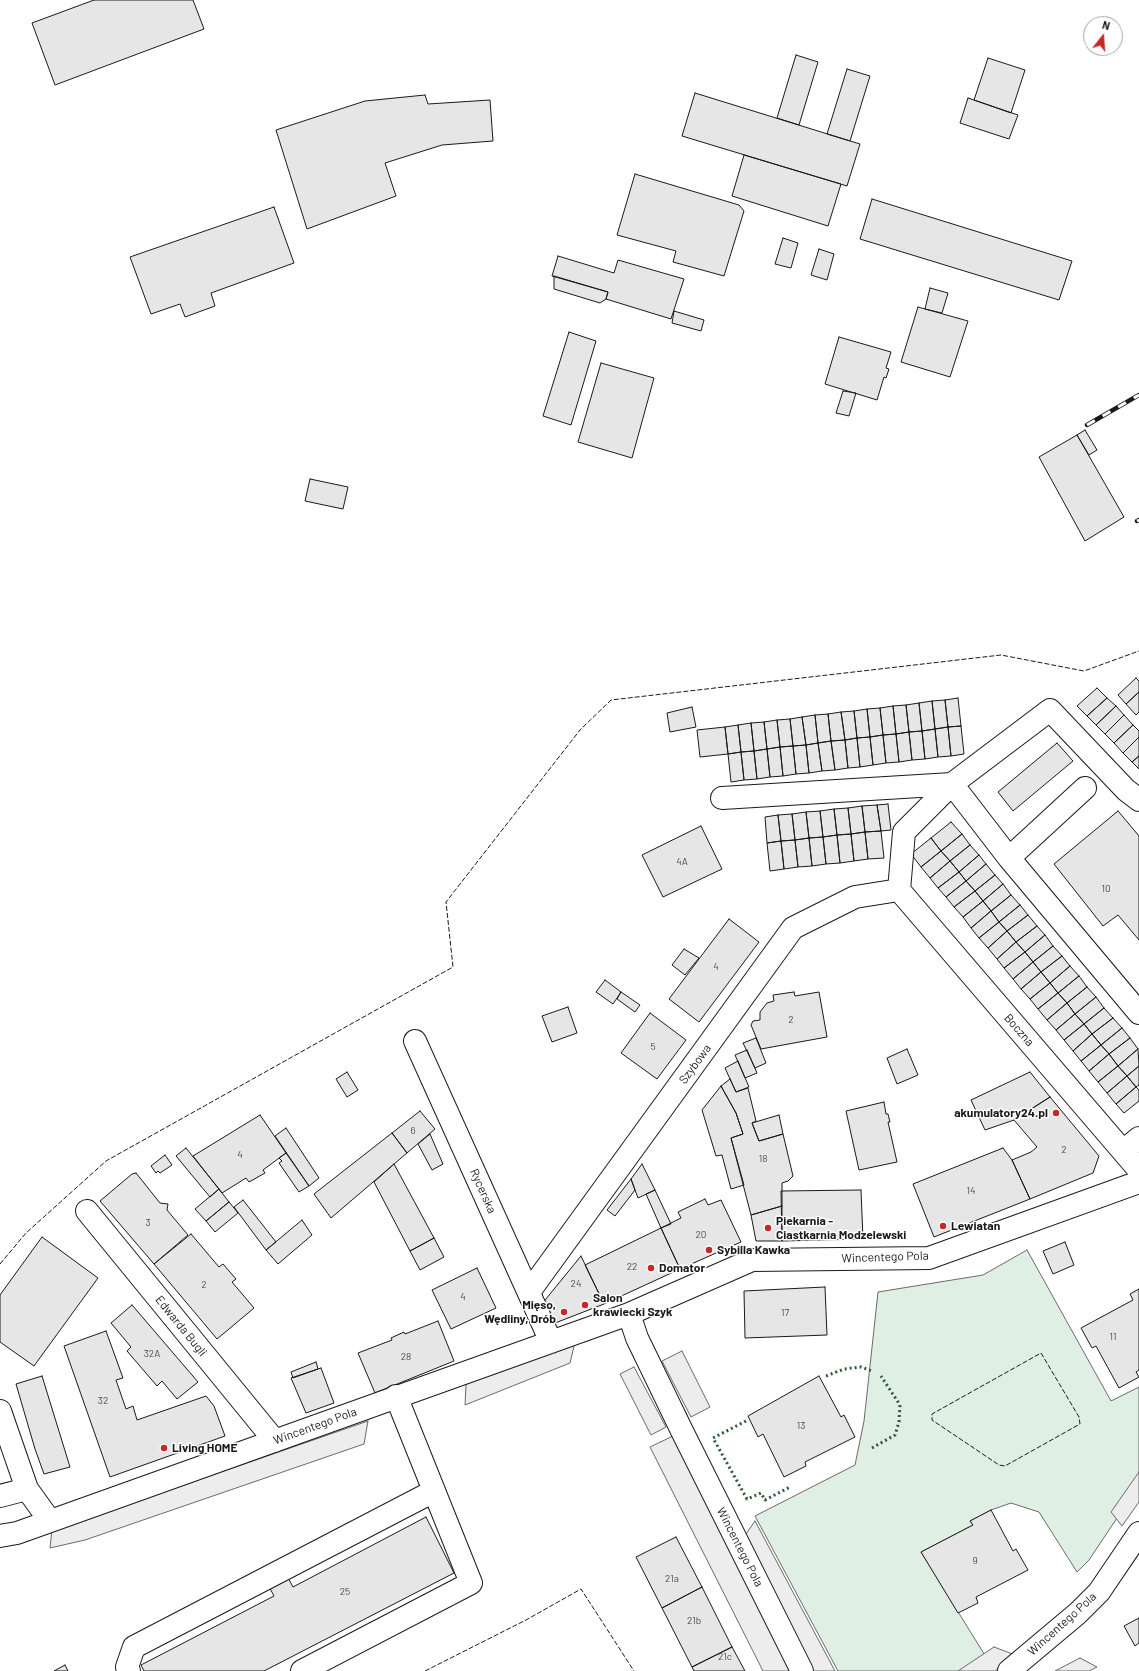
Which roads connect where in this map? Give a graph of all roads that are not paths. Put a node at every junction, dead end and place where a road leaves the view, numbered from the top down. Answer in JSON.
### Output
{"nodes":[{"id":1,"x":952,"y":784,"type":"junction"},
{"id":2,"x":1085,"y":788,"type":"dead end"},
{"id":3,"x":722,"y":798,"type":"dead end"},
{"id":4,"x":1139,"y":800,"type":"edge"},
{"id":5,"x":1009,"y":858,"type":"junction"},
{"id":6,"x":899,"y":890,"type":"junction"},
{"id":7,"x":1139,"y":1013,"type":"edge"},
{"id":8,"x":415,"y":1041,"type":"dead end"},
{"id":9,"x":1131,"y":1145,"type":"edge"},
{"id":10,"x":1139,"y":1170,"type":"edge"},
{"id":11,"x":1139,"y":1182,"type":"edge"},
{"id":12,"x":87,"y":1211,"type":"dead end"},
{"id":13,"x":529,"y":1292,"type":"junction"},
{"id":14,"x":629,"y":1314,"type":"junction"},
{"id":15,"x":551,"y":1342,"type":"junction"},
{"id":16,"x":396,"y":1396,"type":"junction"},
{"id":17,"x":0,"y":1411,"type":"edge"},
{"id":18,"x":274,"y":1441,"type":"junction"},
{"id":19,"x":28,"y":1489,"type":"junction"},
{"id":20,"x":434,"y":1491,"type":"junction"},
{"id":21,"x":0,"y":1496,"type":"edge"},
{"id":22,"x":50,"y":1521,"type":"junction"},
{"id":23,"x":1139,"y":1533,"type":"edge"},
{"id":24,"x":0,"y":1536,"type":"edge"},
{"id":25,"x":129,"y":1671,"type":"edge"},
{"id":26,"x":302,"y":1671,"type":"edge"},
{"id":27,"x":802,"y":1671,"type":"edge"},
{"id":28,"x":1009,"y":1671,"type":"edge"}],
"edges":[{"from":1,"to":3,"type":"street"},
{"from":1,"to":4,"type":"street"},
{"from":1,"to":5,"type":"street"},
{"from":1,"to":6,"type":"street"},
{"from":2,"to":5,"type":"street"},
{"from":5,"to":7,"type":"street"},
{"from":6,"to":9,"type":"street","name":"Boczna"},
{"from":6,"to":13,"type":"street","name":"Szybowa"},
{"from":8,"to":13,"type":"street","name":"Rycerska"},
{"from":9,"to":10,"type":"street","name":"Boczna"},
{"from":11,"to":14,"type":"street","name":"Wincentego Pola"},
{"from":12,"to":18,"type":"street","name":"Edwarda Bugli"},
{"from":13,"to":15,"type":"street","name":"Rycerska"},
{"from":14,"to":15,"type":"street","name":"Wincentego Pola"},
{"from":14,"to":27,"type":"street","name":"Wincentego Pola"},
{"from":15,"to":16,"type":"street","name":"Wincentego Pola"},
{"from":16,"to":18,"type":"street","name":"Wincentego Pola"},
{"from":16,"to":20,"type":"street"},
{"from":17,"to":19,"type":"street"},
{"from":18,"to":22,"type":"street","name":"Wincentego Pola"},
{"from":19,"to":21,"type":"street"},
{"from":19,"to":22,"type":"street"},
{"from":20,"to":25,"type":"street"},
{"from":20,"to":26,"type":"street"},
{"from":22,"to":24,"type":"street","name":"Wincentego Pola"},
{"from":23,"to":28,"type":"street","name":"Wincentego Pola"}]}
